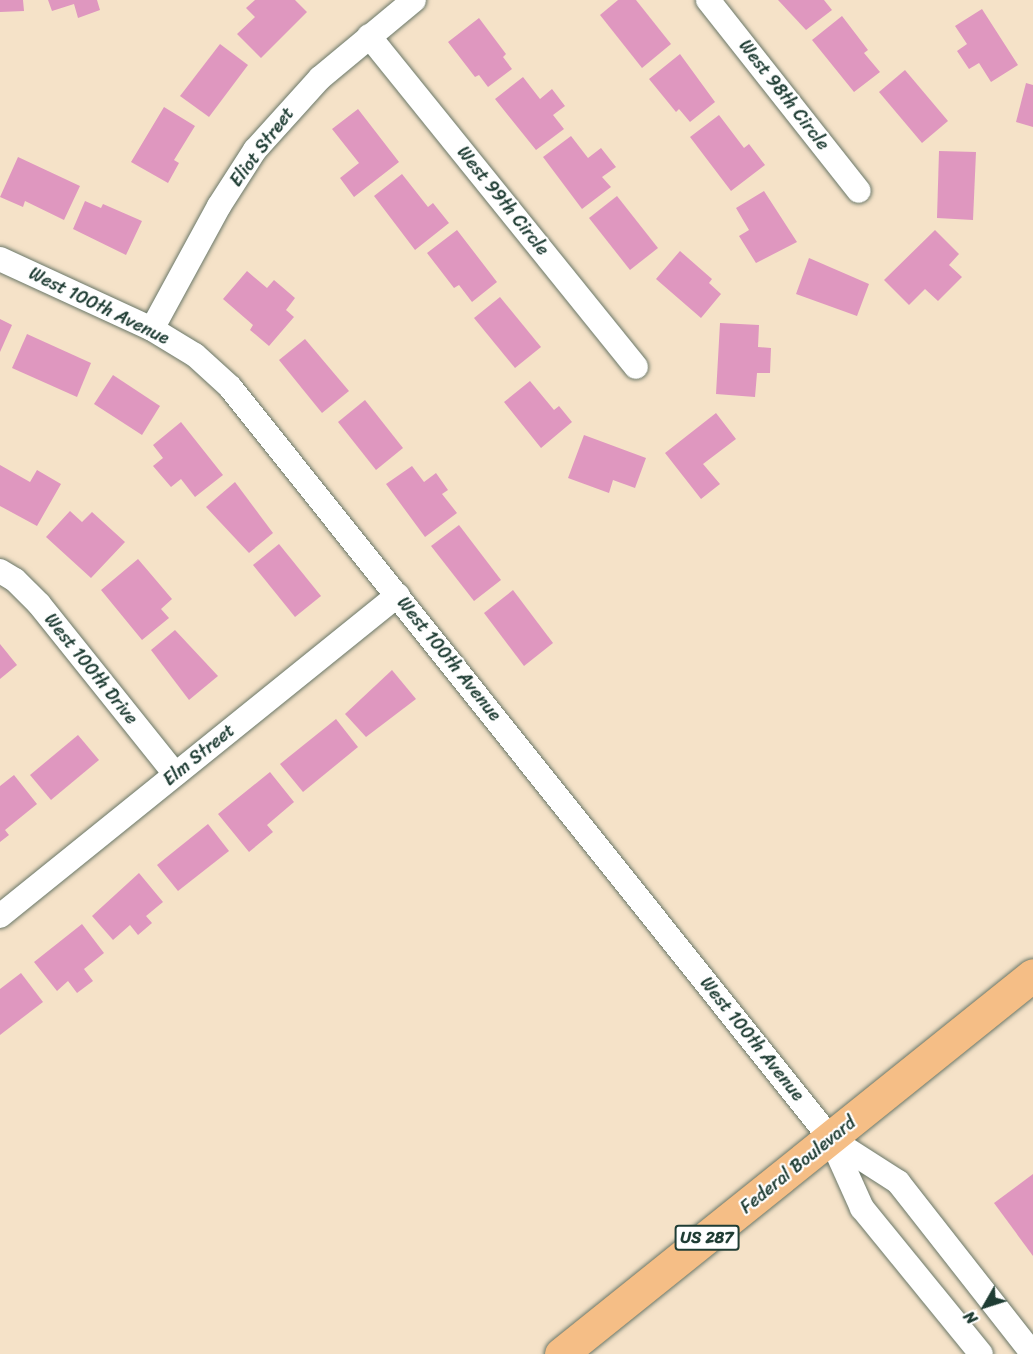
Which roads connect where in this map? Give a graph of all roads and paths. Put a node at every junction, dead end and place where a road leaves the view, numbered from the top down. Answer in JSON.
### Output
{"nodes":[{"id":1,"x":414,"y":0,"type":"edge"},
{"id":2,"x":708,"y":0,"type":"edge"},
{"id":3,"x":369,"y":36,"type":"junction"},
{"id":4,"x":860,"y":191,"type":"dead end"},
{"id":5,"x":0,"y":259,"type":"edge"},
{"id":6,"x":152,"y":329,"type":"junction"},
{"id":7,"x":636,"y":367,"type":"dead end"},
{"id":8,"x":0,"y":572,"type":"edge"},
{"id":9,"x":398,"y":596,"type":"junction"},
{"id":10,"x":176,"y":774,"type":"junction"},
{"id":11,"x":0,"y":916,"type":"edge"},
{"id":12,"x":1033,"y":975,"type":"edge"},
{"id":13,"x":831,"y":1139,"type":"junction"},
{"id":14,"x":561,"y":1354,"type":"edge"},
{"id":15,"x":981,"y":1354,"type":"edge"},
{"id":16,"x":1033,"y":1354,"type":"edge"}],
"edges":[{"from":1,"to":3,"type":"street","name":"Eliot Street"},
{"from":2,"to":4,"type":"street","name":"West 98th Circle"},
{"from":3,"to":6,"type":"street","name":"Eliot Street"},
{"from":3,"to":7,"type":"street","name":"West 99th Circle"},
{"from":5,"to":6,"type":"street","name":"West 100th Avenue"},
{"from":6,"to":9,"type":"street","name":"West 100th Avenue"},
{"from":8,"to":10,"type":"street","name":"West 100th Drive"},
{"from":9,"to":10,"type":"street","name":"Elm Street"},
{"from":9,"to":13,"type":"street","name":"West 100th Avenue"},
{"from":10,"to":11,"type":"street","name":"Elm Street"},
{"from":12,"to":13,"type":"main road","name":"Federal Boulevard","number":"US 287"},
{"from":13,"to":14,"type":"main road","name":"Federal Boulevard","number":"US 287"},
{"from":13,"to":15,"type":"street","name":"West 100th Avenue"},
{"from":13,"to":16,"type":"street","name":"West 100th Avenue"}]}
